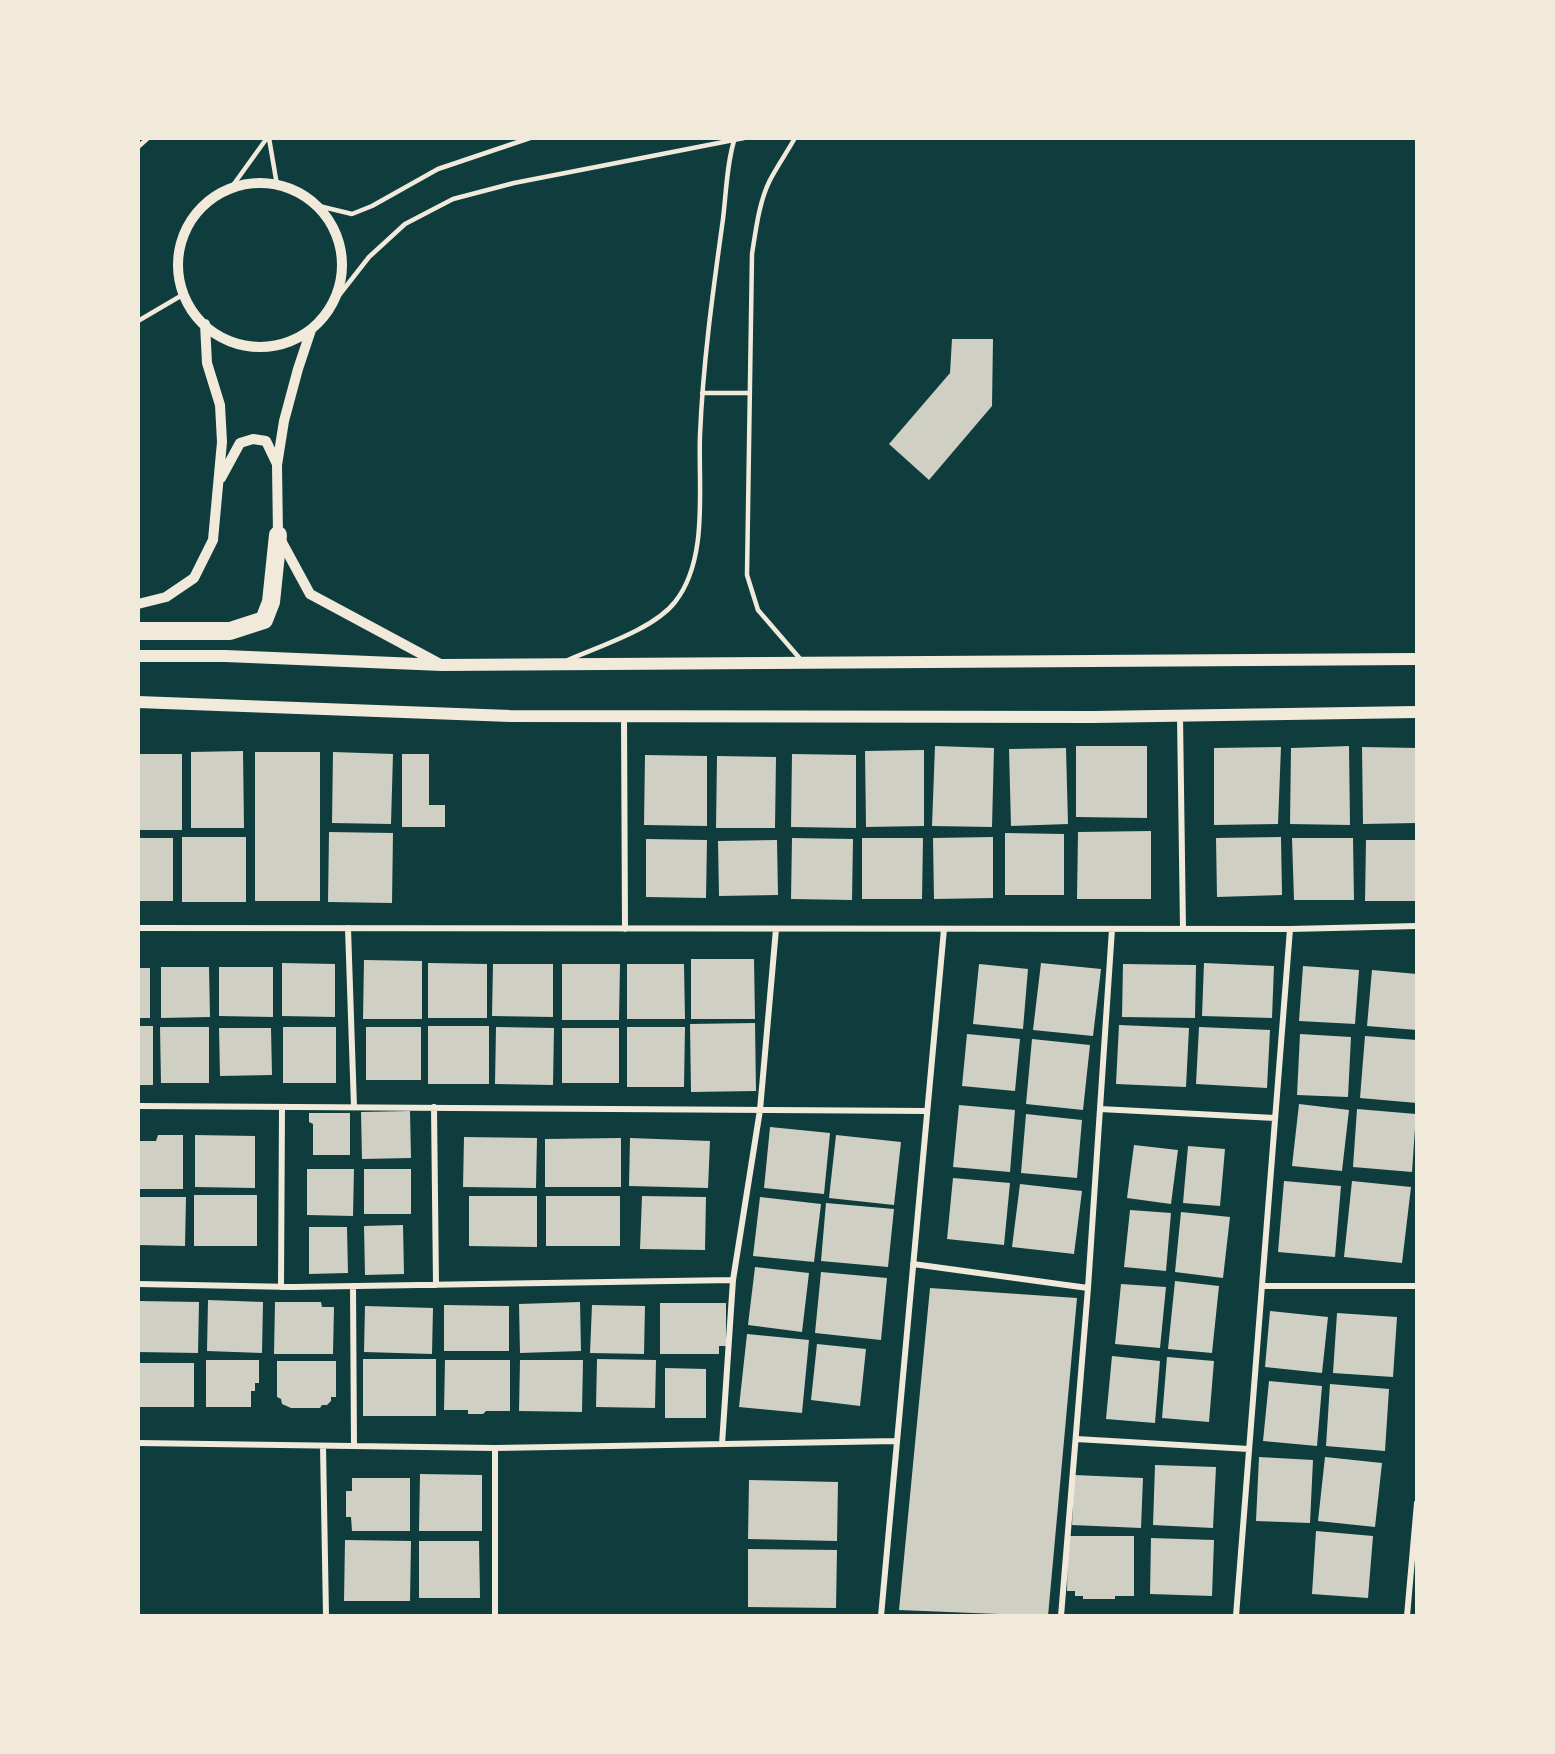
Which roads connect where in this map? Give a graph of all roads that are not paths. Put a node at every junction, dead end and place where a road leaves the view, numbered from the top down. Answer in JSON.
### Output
{"nodes":[{"id":1,"x":148,"y":138,"type":"edge"},
{"id":2,"x":268,"y":138,"type":"edge"},
{"id":3,"x":530,"y":138,"type":"edge"},
{"id":4,"x":744,"y":138,"type":"edge"},
{"id":5,"x":795,"y":138,"type":"edge"},
{"id":6,"x":735,"y":139,"type":"edge"},
{"id":7,"x":138,"y":147,"type":"edge"},
{"id":8,"x":277,"y":185,"type":"junction"},
{"id":9,"x":231,"y":188,"type":"junction"},
{"id":10,"x":319,"y":206,"type":"junction"},
{"id":11,"x":184,"y":294,"type":"junction"},
{"id":12,"x":333,"y":303,"type":"junction"},
{"id":13,"x":138,"y":321,"type":"edge"},
{"id":14,"x":205,"y":324,"type":"junction"},
{"id":15,"x":311,"y":330,"type":"junction"},
{"id":16,"x":702,"y":393,"type":"junction"},
{"id":17,"x":749,"y":393,"type":"junction"},
{"id":18,"x":277,"y":465,"type":"junction"},
{"id":19,"x":218,"y":483,"type":"junction"},
{"id":20,"x":278,"y":536,"type":"junction"},
{"id":21,"x":138,"y":604,"type":"edge"},
{"id":22,"x":138,"y":631,"type":"edge"},
{"id":23,"x":138,"y":656,"type":"edge"},
{"id":24,"x":1417,"y":660,"type":"edge"},
{"id":25,"x":804,"y":663,"type":"junction"},
{"id":26,"x":560,"y":664,"type":"junction"},
{"id":27,"x":442,"y":665,"type":"junction"},
{"id":28,"x":138,"y":702,"type":"edge"},
{"id":29,"x":1417,"y":712,"type":"edge"},
{"id":30,"x":624,"y":716,"type":"junction"},
{"id":31,"x":1180,"y":716,"type":"junction"},
{"id":32,"x":1417,"y":926,"type":"edge"},
{"id":33,"x":138,"y":928,"type":"edge"},
{"id":34,"x":348,"y":928,"type":"junction"},
{"id":35,"x":625,"y":929,"type":"junction"},
{"id":36,"x":776,"y":929,"type":"junction"},
{"id":37,"x":945,"y":929,"type":"junction"},
{"id":38,"x":1112,"y":929,"type":"junction"},
{"id":39,"x":1183,"y":929,"type":"junction"},
{"id":40,"x":1290,"y":929,"type":"junction"},
{"id":41,"x":138,"y":1106,"type":"edge"},
{"id":42,"x":282,"y":1107,"type":"junction"},
{"id":43,"x":354,"y":1107,"type":"junction"},
{"id":44,"x":434,"y":1107,"type":"junction"},
{"id":45,"x":1100,"y":1109,"type":"junction"},
{"id":46,"x":760,"y":1110,"type":"junction"},
{"id":47,"x":927,"y":1112,"type":"junction"},
{"id":48,"x":1275,"y":1118,"type":"junction"},
{"id":49,"x":914,"y":1264,"type":"junction"},
{"id":50,"x":733,"y":1280,"type":"junction"},
{"id":51,"x":138,"y":1284,"type":"edge"},
{"id":52,"x":436,"y":1285,"type":"junction"},
{"id":53,"x":353,"y":1286,"type":"junction"},
{"id":54,"x":1262,"y":1286,"type":"junction"},
{"id":55,"x":1417,"y":1286,"type":"edge"},
{"id":56,"x":281,"y":1287,"type":"junction"},
{"id":57,"x":1088,"y":1288,"type":"junction"},
{"id":58,"x":1076,"y":1439,"type":"junction"},
{"id":59,"x":897,"y":1441,"type":"junction"},
{"id":60,"x":138,"y":1443,"type":"edge"},
{"id":61,"x":722,"y":1444,"type":"junction"},
{"id":62,"x":323,"y":1446,"type":"junction"},
{"id":63,"x":354,"y":1446,"type":"junction"},
{"id":64,"x":495,"y":1448,"type":"junction"},
{"id":65,"x":1249,"y":1449,"type":"junction"},
{"id":66,"x":1417,"y":1503,"type":"edge"},
{"id":67,"x":1416,"y":1532,"type":"edge"},
{"id":68,"x":326,"y":1616,"type":"edge"},
{"id":69,"x":495,"y":1616,"type":"edge"},
{"id":70,"x":881,"y":1616,"type":"edge"},
{"id":71,"x":1061,"y":1616,"type":"edge"},
{"id":72,"x":1236,"y":1616,"type":"edge"},
{"id":73,"x":1407,"y":1616,"type":"edge"}],
"edges":[{"from":1,"to":7,"type":"lane"},
{"from":2,"to":8,"type":"lane"},
{"from":2,"to":9,"type":"lane"},
{"from":3,"to":10,"type":"lane"},
{"from":4,"to":6,"type":"lane"},
{"from":5,"to":17,"type":"lane"},
{"from":6,"to":12,"type":"lane"},
{"from":6,"to":16,"type":"lane"},
{"from":8,"to":9,"type":"street"},
{"from":8,"to":10,"type":"street"},
{"from":9,"to":11,"type":"street"},
{"from":10,"to":12,"type":"street"},
{"from":11,"to":13,"type":"lane"},
{"from":11,"to":14,"type":"street"},
{"from":12,"to":15,"type":"street"},
{"from":14,"to":15,"type":"street"},
{"from":14,"to":19,"type":"street"},
{"from":15,"to":18,"type":"street"},
{"from":16,"to":17,"type":"lane"},
{"from":16,"to":26,"type":"lane"},
{"from":17,"to":25,"type":"lane"},
{"from":18,"to":19,"type":"street"},
{"from":18,"to":20,"type":"street"},
{"from":19,"to":21,"type":"street"},
{"from":20,"to":22,"type":"highway"},
{"from":20,"to":27,"type":"street"},
{"from":23,"to":27,"type":"main road"},
{"from":24,"to":25,"type":"main road"},
{"from":25,"to":26,"type":"main road"},
{"from":26,"to":27,"type":"main road"},
{"from":28,"to":30,"type":"main road"},
{"from":29,"to":31,"type":"main road"},
{"from":30,"to":31,"type":"main road"},
{"from":30,"to":35,"type":"street"},
{"from":31,"to":39,"type":"street"},
{"from":32,"to":40,"type":"street"},
{"from":33,"to":34,"type":"street"},
{"from":34,"to":35,"type":"street"},
{"from":34,"to":43,"type":"street"},
{"from":35,"to":36,"type":"street"},
{"from":36,"to":37,"type":"street"},
{"from":36,"to":46,"type":"street"},
{"from":37,"to":38,"type":"street"},
{"from":37,"to":47,"type":"street"},
{"from":38,"to":39,"type":"street"},
{"from":38,"to":45,"type":"street"},
{"from":39,"to":40,"type":"street"},
{"from":40,"to":48,"type":"street"},
{"from":41,"to":42,"type":"street"},
{"from":42,"to":43,"type":"street"},
{"from":42,"to":56,"type":"street"},
{"from":43,"to":44,"type":"street"},
{"from":44,"to":46,"type":"street"},
{"from":44,"to":52,"type":"street"},
{"from":45,"to":48,"type":"street"},
{"from":45,"to":57,"type":"street"},
{"from":46,"to":47,"type":"street"},
{"from":46,"to":50,"type":"street"},
{"from":47,"to":49,"type":"street"},
{"from":48,"to":54,"type":"street"},
{"from":49,"to":57,"type":"street"},
{"from":49,"to":59,"type":"street"},
{"from":50,"to":52,"type":"street"},
{"from":50,"to":61,"type":"street"},
{"from":51,"to":56,"type":"street"},
{"from":52,"to":53,"type":"street"},
{"from":53,"to":56,"type":"street"},
{"from":53,"to":63,"type":"street"},
{"from":54,"to":55,"type":"street"},
{"from":54,"to":65,"type":"street"},
{"from":57,"to":58,"type":"street"},
{"from":58,"to":65,"type":"street"},
{"from":58,"to":71,"type":"street"},
{"from":59,"to":61,"type":"street"},
{"from":59,"to":70,"type":"street"},
{"from":60,"to":62,"type":"street"},
{"from":61,"to":64,"type":"street"},
{"from":62,"to":63,"type":"street"},
{"from":62,"to":68,"type":"street"},
{"from":63,"to":64,"type":"street"},
{"from":64,"to":69,"type":"street"},
{"from":65,"to":72,"type":"street"},
{"from":66,"to":67,"type":"street"},
{"from":67,"to":73,"type":"street"}]}
